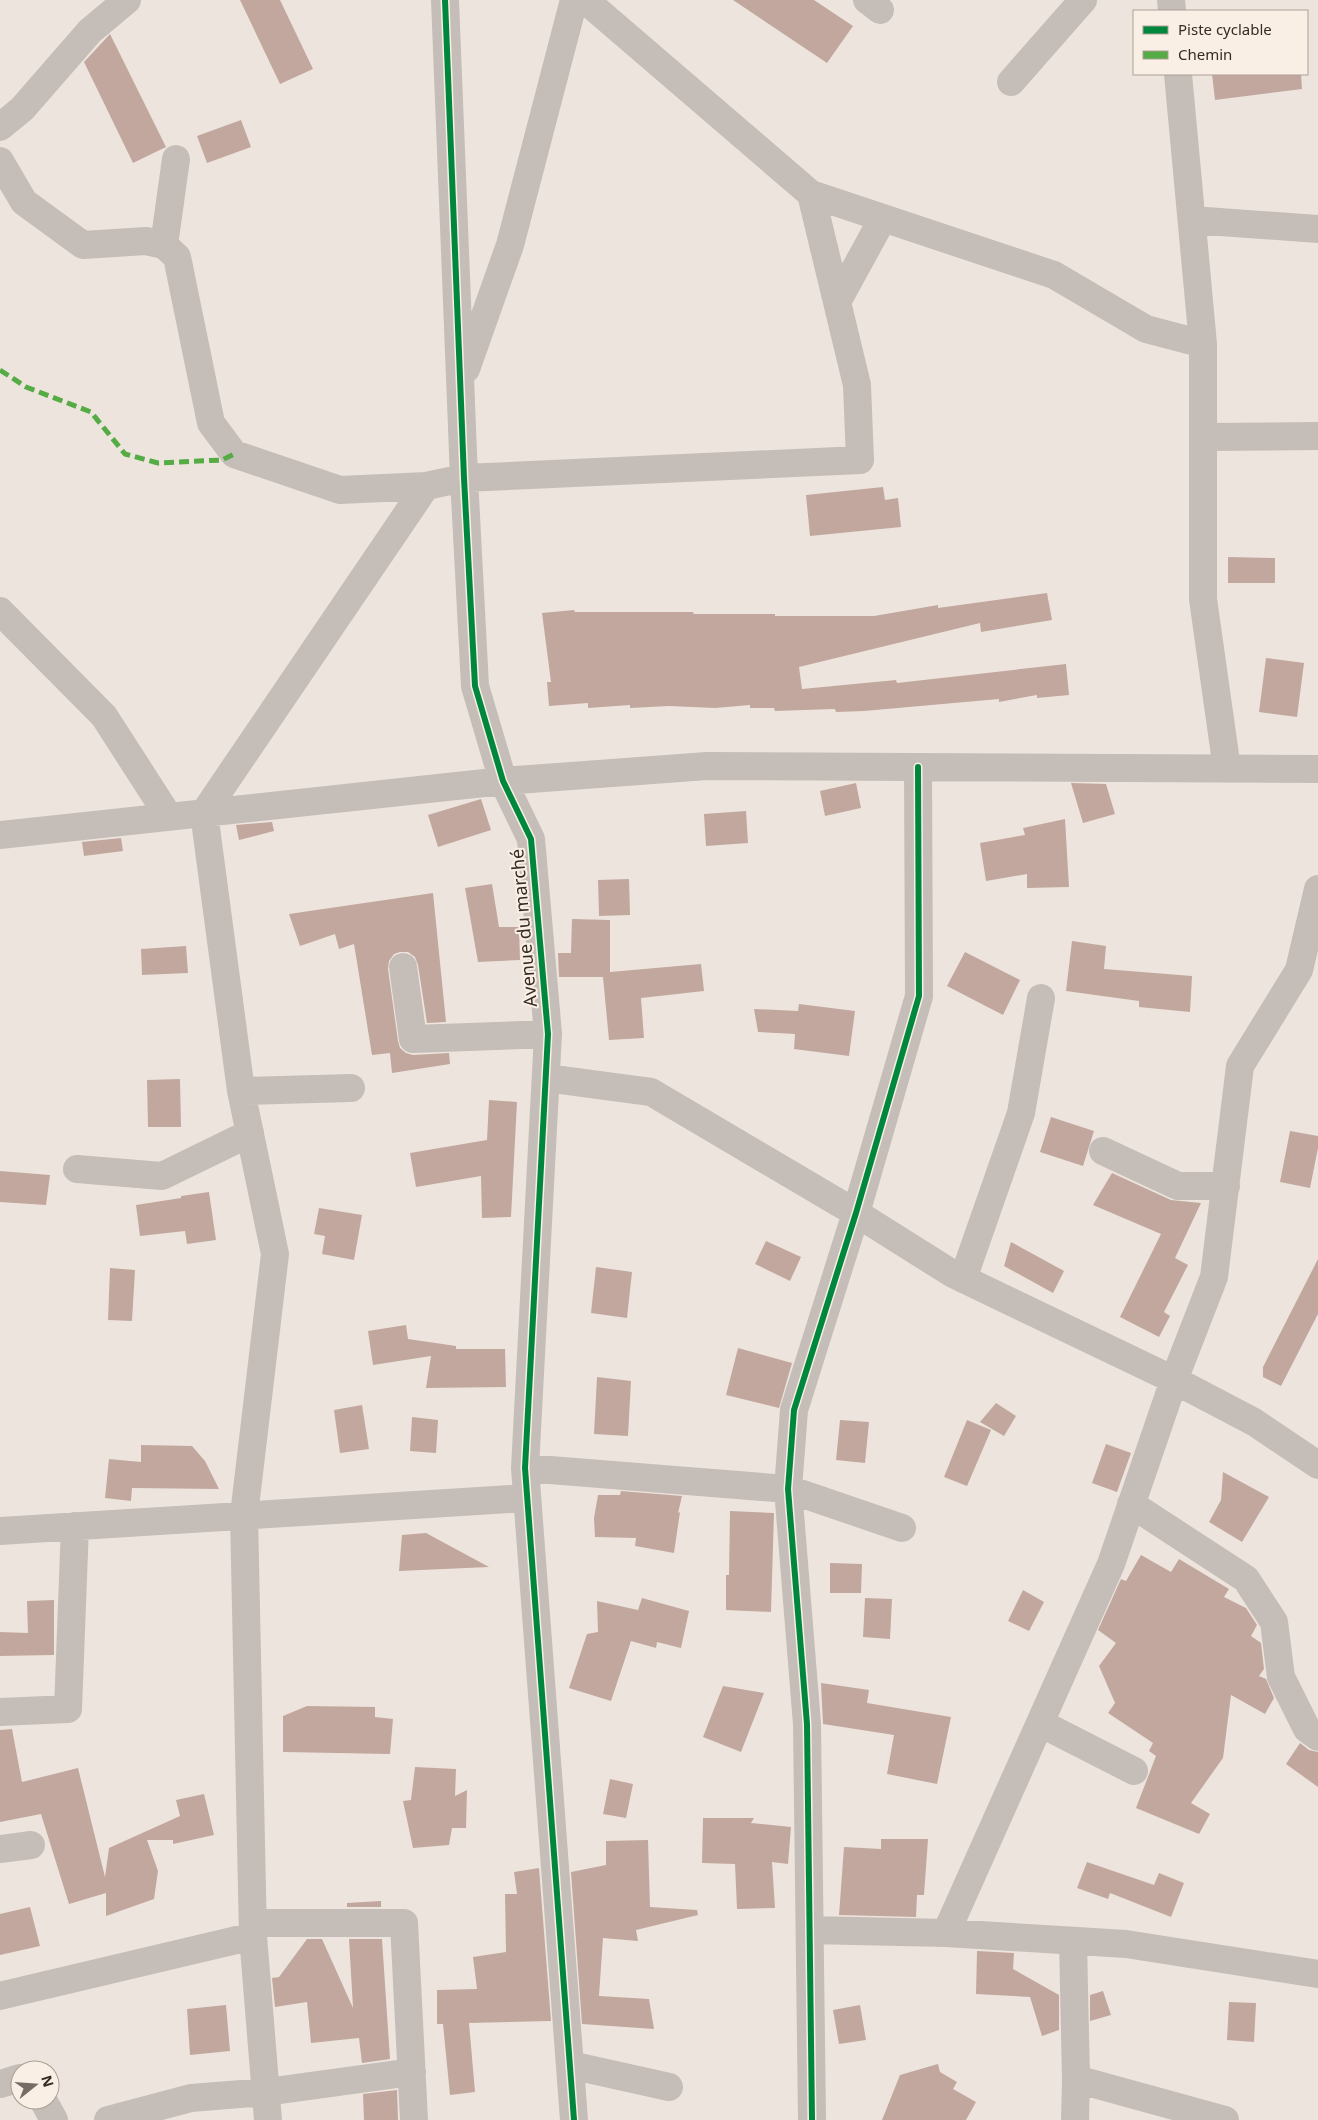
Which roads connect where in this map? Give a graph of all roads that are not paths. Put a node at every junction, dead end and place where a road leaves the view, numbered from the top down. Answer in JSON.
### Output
{"nodes":[{"id":1,"x":127,"y":0,"type":"edge"},
{"id":2,"x":445,"y":0,"type":"edge"},
{"id":3,"x":574,"y":0,"type":"edge"},
{"id":4,"x":585,"y":0,"type":"edge"},
{"id":5,"x":1083,"y":0,"type":"edge"},
{"id":6,"x":1178,"y":75,"type":"edge"},
{"id":7,"x":1011,"y":82,"type":"dead end"},
{"id":8,"x":0,"y":127,"type":"edge"},
{"id":9,"x":176,"y":158,"type":"dead end"},
{"id":10,"x":0,"y":161,"type":"edge"},
{"id":11,"x":811,"y":194,"type":"junction"},
{"id":12,"x":883,"y":218,"type":"junction"},
{"id":13,"x":1192,"y":220,"type":"junction"},
{"id":14,"x":1318,"y":229,"type":"edge"},
{"id":15,"x":164,"y":245,"type":"junction"},
{"id":16,"x":837,"y":302,"type":"junction"},
{"id":17,"x":1202,"y":344,"type":"junction"},
{"id":18,"x":461,"y":383,"type":"junction"},
{"id":19,"x":1318,"y":436,"type":"edge"},
{"id":20,"x":1203,"y":437,"type":"junction"},
{"id":21,"x":464,"y":478,"type":"junction"},
{"id":22,"x":426,"y":486,"type":"junction"},
{"id":23,"x":0,"y":611,"type":"edge"},
{"id":24,"x":918,"y":767,"type":"junction"},
{"id":25,"x":1227,"y":769,"type":"junction"},
{"id":26,"x":1318,"y":769,"type":"edge"},
{"id":27,"x":503,"y":781,"type":"junction"},
{"id":28,"x":204,"y":814,"type":"junction"},
{"id":29,"x":169,"y":817,"type":"junction"},
{"id":30,"x":0,"y":835,"type":"edge"},
{"id":31,"x":1318,"y":889,"type":"edge"},
{"id":32,"x":403,"y":967,"type":"dead end"},
{"id":33,"x":1042,"y":998,"type":"dead end"},
{"id":34,"x":548,"y":1034,"type":"junction"},
{"id":35,"x":546,"y":1078,"type":"junction"},
{"id":36,"x":351,"y":1088,"type":"dead end"},
{"id":37,"x":241,"y":1091,"type":"junction"},
{"id":38,"x":250,"y":1133,"type":"junction"},
{"id":39,"x":1103,"y":1151,"type":"dead end"},
{"id":40,"x":77,"y":1169,"type":"dead end"},
{"id":41,"x":1226,"y":1186,"type":"junction"},
{"id":42,"x":856,"y":1213,"type":"junction"},
{"id":43,"x":963,"y":1279,"type":"junction"},
{"id":44,"x":1174,"y":1380,"type":"junction"},
{"id":45,"x":1318,"y":1465,"type":"edge"},
{"id":46,"x":525,"y":1468,"type":"junction"},
{"id":47,"x":788,"y":1489,"type":"junction"},
{"id":48,"x":527,"y":1498,"type":"junction"},
{"id":49,"x":1131,"y":1504,"type":"junction"},
{"id":50,"x":244,"y":1515,"type":"junction"},
{"id":51,"x":75,"y":1526,"type":"junction"},
{"id":52,"x":902,"y":1528,"type":"dead end"},
{"id":53,"x":0,"y":1530,"type":"edge"},
{"id":54,"x":0,"y":1712,"type":"edge"},
{"id":55,"x":1040,"y":1723,"type":"junction"},
{"id":56,"x":1318,"y":1737,"type":"edge"},
{"id":57,"x":1134,"y":1771,"type":"dead end"},
{"id":58,"x":31,"y":1845,"type":"dead end"},
{"id":59,"x":0,"y":1849,"type":"edge"},
{"id":60,"x":253,"y":1930,"type":"junction"},
{"id":61,"x":810,"y":1930,"type":"junction"},
{"id":62,"x":946,"y":1933,"type":"junction"},
{"id":63,"x":1073,"y":1941,"type":"junction"},
{"id":64,"x":1318,"y":1974,"type":"edge"},
{"id":65,"x":0,"y":1996,"type":"edge"},
{"id":66,"x":570,"y":2065,"type":"junction"},
{"id":67,"x":412,"y":2072,"type":"junction"},
{"id":68,"x":1076,"y":2080,"type":"junction"},
{"id":69,"x":669,"y":2087,"type":"dead end"},
{"id":70,"x":266,"y":2092,"type":"junction"},
{"id":71,"x":108,"y":2120,"type":"edge"},
{"id":72,"x":268,"y":2120,"type":"edge"},
{"id":73,"x":414,"y":2120,"type":"edge"},
{"id":74,"x":574,"y":2120,"type":"edge"},
{"id":75,"x":812,"y":2120,"type":"edge"},
{"id":76,"x":1075,"y":2120,"type":"edge"},
{"id":77,"x":1225,"y":2120,"type":"edge"}],
"edges":[{"from":1,"to":8,"type":"street"},
{"from":2,"to":18,"type":"street","name":"Avenue du marché"},
{"from":3,"to":18,"type":"street"},
{"from":4,"to":11,"type":"street"},
{"from":5,"to":7,"type":"street"},
{"from":6,"to":13,"type":"street"},
{"from":9,"to":15,"type":"street"},
{"from":10,"to":15,"type":"street"},
{"from":11,"to":12,"type":"street"},
{"from":11,"to":16,"type":"street"},
{"from":12,"to":16,"type":"street"},
{"from":12,"to":17,"type":"street"},
{"from":13,"to":14,"type":"street"},
{"from":13,"to":17,"type":"street"},
{"from":15,"to":22,"type":"street"},
{"from":16,"to":21,"type":"street"},
{"from":17,"to":20,"type":"street"},
{"from":18,"to":21,"type":"street","name":"Avenue du marché"},
{"from":19,"to":20,"type":"street"},
{"from":20,"to":25,"type":"street"},
{"from":21,"to":22,"type":"street"},
{"from":21,"to":27,"type":"street","name":"Avenue du marché"},
{"from":22,"to":28,"type":"street"},
{"from":23,"to":29,"type":"street"},
{"from":24,"to":25,"type":"street"},
{"from":24,"to":27,"type":"street"},
{"from":24,"to":42,"type":"street"},
{"from":25,"to":26,"type":"street"},
{"from":27,"to":28,"type":"street"},
{"from":27,"to":34,"type":"street","name":"Avenue du marché"},
{"from":28,"to":29,"type":"street"},
{"from":28,"to":37,"type":"street"},
{"from":29,"to":30,"type":"street"},
{"from":31,"to":41,"type":"street"},
{"from":32,"to":34,"type":"street"},
{"from":33,"to":43,"type":"street"},
{"from":34,"to":35,"type":"street","name":"Avenue du marché"},
{"from":35,"to":42,"type":"street"},
{"from":35,"to":46,"type":"street","name":"Avenue du marché"},
{"from":36,"to":37,"type":"street"},
{"from":37,"to":38,"type":"street"},
{"from":38,"to":40,"type":"street"},
{"from":38,"to":50,"type":"street"},
{"from":39,"to":41,"type":"street"},
{"from":41,"to":44,"type":"street"},
{"from":42,"to":43,"type":"street"},
{"from":42,"to":47,"type":"street"},
{"from":43,"to":44,"type":"street"},
{"from":44,"to":45,"type":"street"},
{"from":44,"to":49,"type":"street"},
{"from":46,"to":47,"type":"street"},
{"from":46,"to":48,"type":"street","name":"Avenue du marché"},
{"from":47,"to":52,"type":"street"},
{"from":47,"to":61,"type":"street"},
{"from":48,"to":50,"type":"street"},
{"from":48,"to":66,"type":"street","name":"Avenue du marché"},
{"from":49,"to":55,"type":"street"},
{"from":49,"to":56,"type":"street"},
{"from":50,"to":51,"type":"street"},
{"from":50,"to":60,"type":"street"},
{"from":51,"to":53,"type":"street"},
{"from":51,"to":54,"type":"street"},
{"from":55,"to":57,"type":"street"},
{"from":55,"to":62,"type":"street"},
{"from":58,"to":59,"type":"street"},
{"from":60,"to":65,"type":"street"},
{"from":60,"to":67,"type":"street"},
{"from":60,"to":70,"type":"street"},
{"from":61,"to":62,"type":"street"},
{"from":61,"to":75,"type":"street"},
{"from":62,"to":63,"type":"street"},
{"from":63,"to":64,"type":"street"},
{"from":63,"to":68,"type":"street"},
{"from":66,"to":69,"type":"street"},
{"from":66,"to":74,"type":"street","name":"Avenue du marché"},
{"from":67,"to":70,"type":"street"},
{"from":67,"to":73,"type":"street"},
{"from":68,"to":76,"type":"street"},
{"from":68,"to":77,"type":"street"},
{"from":70,"to":71,"type":"street"},
{"from":70,"to":72,"type":"street"}]}
